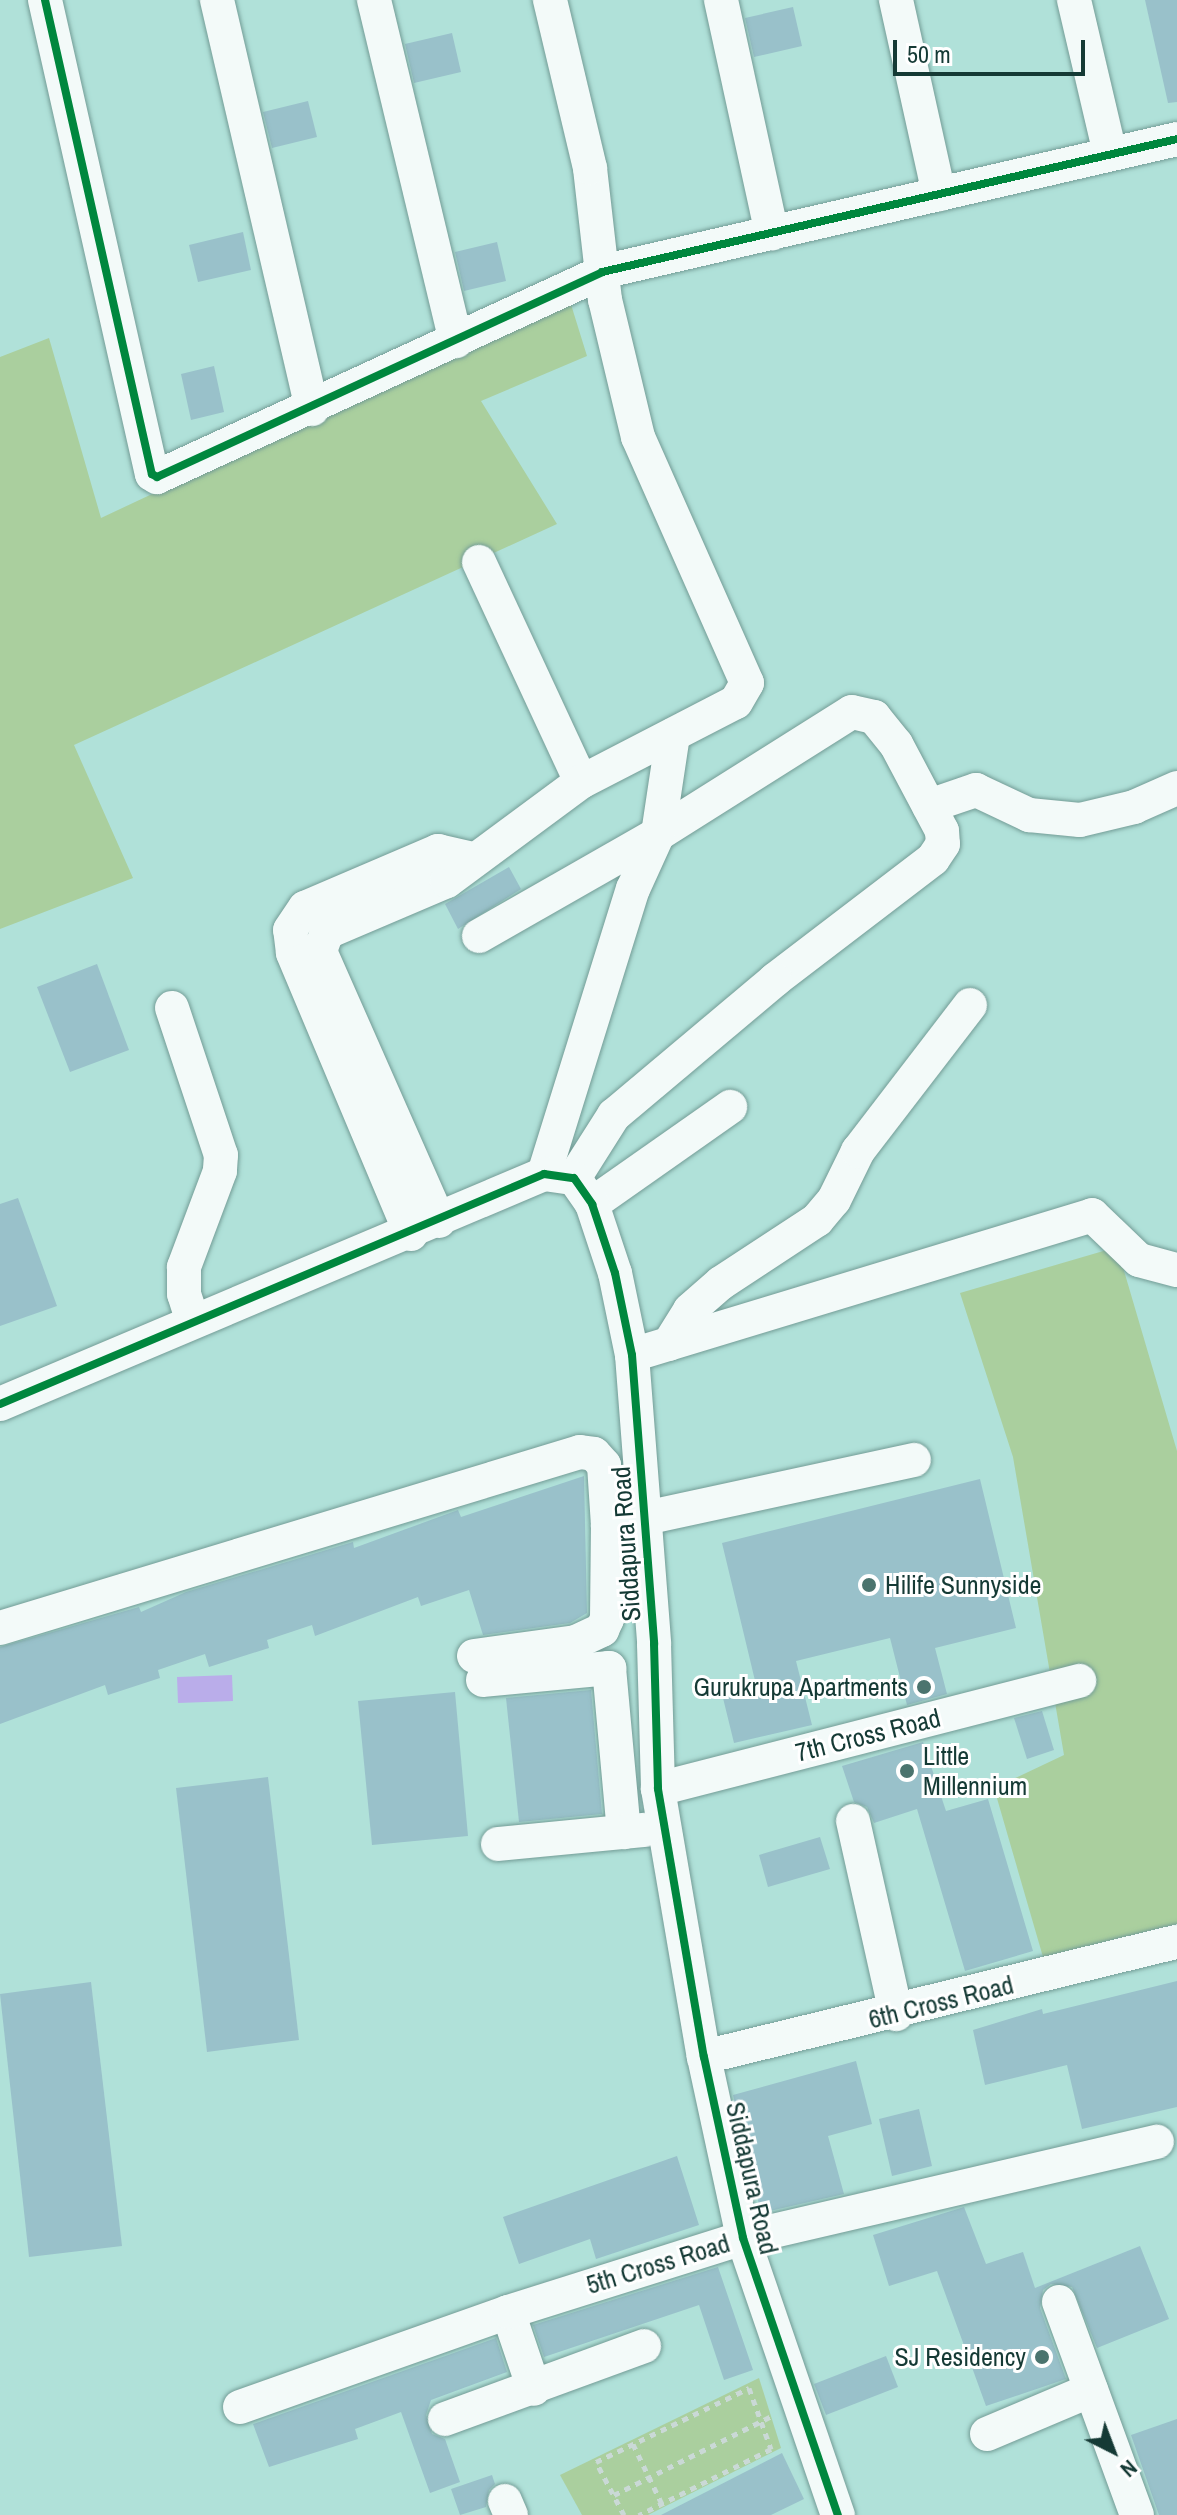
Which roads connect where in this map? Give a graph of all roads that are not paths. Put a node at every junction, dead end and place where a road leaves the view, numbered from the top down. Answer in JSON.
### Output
{"nodes":[{"id":1,"x":45,"y":0,"type":"edge"},
{"id":2,"x":217,"y":0,"type":"edge"},
{"id":3,"x":374,"y":0,"type":"edge"},
{"id":4,"x":550,"y":0,"type":"edge"},
{"id":5,"x":721,"y":0,"type":"edge"},
{"id":6,"x":896,"y":0,"type":"edge"},
{"id":7,"x":1074,"y":0,"type":"edge"},
{"id":8,"x":1177,"y":139,"type":"edge"},
{"id":9,"x":1110,"y":154,"type":"junction"},
{"id":10,"x":939,"y":194,"type":"junction"},
{"id":11,"x":772,"y":233,"type":"junction"},
{"id":12,"x":602,"y":272,"type":"junction"},
{"id":13,"x":456,"y":341,"type":"junction"},
{"id":14,"x":312,"y":409,"type":"junction"},
{"id":15,"x":479,"y":562,"type":"dead end"},
{"id":16,"x":673,"y":735,"type":"junction"},
{"id":17,"x":581,"y":782,"type":"junction"},
{"id":18,"x":1177,"y":788,"type":"edge"},
{"id":19,"x":929,"y":806,"type":"junction"},
{"id":20,"x":658,"y":834,"type":"junction"},
{"id":21,"x":479,"y":936,"type":"dead end"},
{"id":22,"x":970,"y":1005,"type":"dead end"},
{"id":23,"x":172,"y":1008,"type":"dead end"},
{"id":24,"x":730,"y":1107,"type":"dead end"},
{"id":25,"x":570,"y":1185,"type":"junction"},
{"id":26,"x":425,"y":1228,"type":"junction"},
{"id":27,"x":1177,"y":1270,"type":"edge"},
{"id":28,"x":193,"y":1321,"type":"junction"},
{"id":29,"x":669,"y":1344,"type":"junction"},
{"id":30,"x":632,"y":1355,"type":"junction"},
{"id":31,"x":0,"y":1404,"type":"edge"},
{"id":32,"x":914,"y":1460,"type":"dead end"},
{"id":33,"x":645,"y":1518,"type":"junction"},
{"id":34,"x":608,"y":1526,"type":"junction"},
{"id":35,"x":0,"y":1628,"type":"edge"},
{"id":36,"x":1079,"y":1681,"type":"dead end"},
{"id":37,"x":658,"y":1789,"type":"junction"},
{"id":38,"x":853,"y":1821,"type":"dead end"},
{"id":39,"x":665,"y":1828,"type":"junction"},
{"id":40,"x":624,"y":1832,"type":"junction"},
{"id":41,"x":498,"y":1844,"type":"dead end"},
{"id":42,"x":1177,"y":1942,"type":"edge"},
{"id":43,"x":896,"y":2014,"type":"junction"},
{"id":44,"x":704,"y":2057,"type":"junction"},
{"id":45,"x":1157,"y":2142,"type":"dead end"},
{"id":46,"x":743,"y":2238,"type":"junction"},
{"id":47,"x":1059,"y":2302,"type":"dead end"},
{"id":48,"x":508,"y":2312,"type":"junction"},
{"id":49,"x":644,"y":2346,"type":"dead end"},
{"id":50,"x":534,"y":2389,"type":"junction"},
{"id":51,"x":1091,"y":2390,"type":"junction"},
{"id":52,"x":240,"y":2407,"type":"dead end"},
{"id":53,"x":445,"y":2419,"type":"dead end"},
{"id":54,"x":987,"y":2434,"type":"dead end"},
{"id":55,"x":829,"y":2512,"type":"edge"},
{"id":56,"x":1137,"y":2515,"type":"edge"}],
"edges":[{"from":1,"to":14,"type":"street"},
{"from":2,"to":14,"type":"street"},
{"from":3,"to":13,"type":"street"},
{"from":4,"to":12,"type":"street"},
{"from":5,"to":11,"type":"street"},
{"from":6,"to":10,"type":"street"},
{"from":7,"to":9,"type":"street"},
{"from":8,"to":9,"type":"street"},
{"from":9,"to":10,"type":"street"},
{"from":10,"to":11,"type":"street"},
{"from":11,"to":12,"type":"street"},
{"from":12,"to":13,"type":"street"},
{"from":12,"to":16,"type":"street"},
{"from":13,"to":14,"type":"street"},
{"from":15,"to":17,"type":"street"},
{"from":16,"to":17,"type":"street"},
{"from":16,"to":20,"type":"street"},
{"from":17,"to":26,"type":"street"},
{"from":18,"to":19,"type":"street"},
{"from":19,"to":20,"type":"street"},
{"from":19,"to":25,"type":"street"},
{"from":20,"to":21,"type":"street"},
{"from":20,"to":25,"type":"street"},
{"from":22,"to":29,"type":"street"},
{"from":23,"to":28,"type":"street"},
{"from":24,"to":25,"type":"street"},
{"from":25,"to":26,"type":"street"},
{"from":25,"to":30,"type":"street","name":"Siddapura Road"},
{"from":26,"to":28,"type":"street"},
{"from":27,"to":29,"type":"street"},
{"from":28,"to":31,"type":"street"},
{"from":29,"to":30,"type":"street"},
{"from":30,"to":33,"type":"street","name":"Siddapura Road"},
{"from":32,"to":33,"type":"street"},
{"from":33,"to":34,"type":"street"},
{"from":33,"to":37,"type":"street","name":"Siddapura Road"},
{"from":34,"to":35,"type":"street"},
{"from":34,"to":40,"type":"street"},
{"from":36,"to":37,"type":"street","name":"7th Cross Road"},
{"from":37,"to":39,"type":"street","name":"Siddapura Road"},
{"from":38,"to":43,"type":"street"},
{"from":39,"to":40,"type":"street"},
{"from":39,"to":44,"type":"street","name":"Siddapura Road"},
{"from":40,"to":41,"type":"street"},
{"from":42,"to":43,"type":"street","name":"6th Cross Road"},
{"from":43,"to":44,"type":"street","name":"6th Cross Road"},
{"from":44,"to":46,"type":"street","name":"Siddapura Road"},
{"from":45,"to":46,"type":"street","name":"5th Cross Road"},
{"from":46,"to":48,"type":"street","name":"5th Cross Road"},
{"from":46,"to":55,"type":"street","name":"Siddapura Road"},
{"from":47,"to":51,"type":"street"},
{"from":48,"to":50,"type":"street"},
{"from":48,"to":52,"type":"street","name":"5th Cross Road"},
{"from":49,"to":50,"type":"street"},
{"from":50,"to":53,"type":"street"},
{"from":51,"to":54,"type":"street"},
{"from":51,"to":56,"type":"street"}]}
